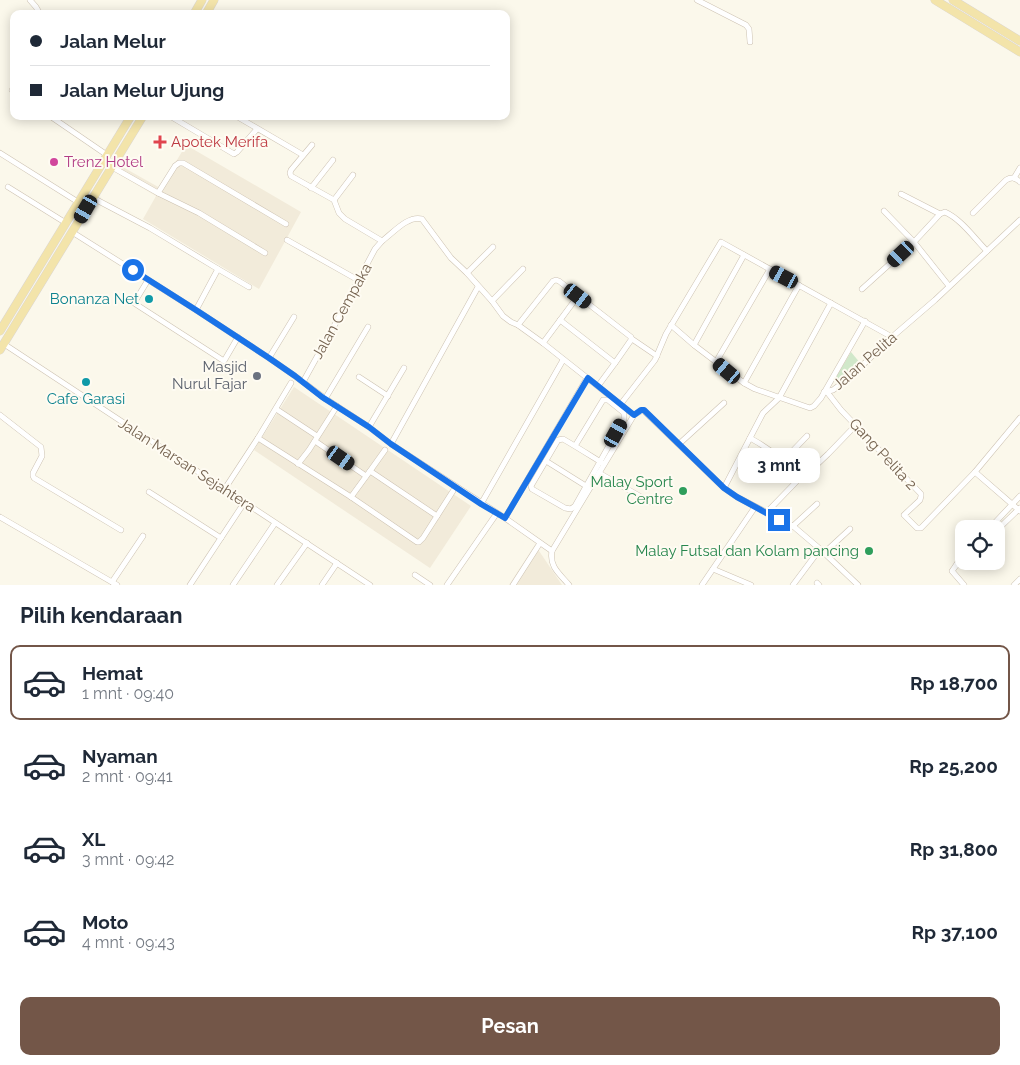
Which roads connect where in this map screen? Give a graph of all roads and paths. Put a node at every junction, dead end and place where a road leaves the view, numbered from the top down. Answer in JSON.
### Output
{"nodes":[{"id":1,"x":30,"y":0,"type":"edge"},
{"id":2,"x":697,"y":0,"type":"edge"},
{"id":3,"x":935,"y":0,"type":"edge"},
{"id":4,"x":953,"y":0,"type":"edge"},
{"id":5,"x":38,"y":10,"type":"edge"},
{"id":6,"x":1004,"y":32,"type":"junction"},
{"id":7,"x":1000,"y":40,"type":"junction"},
{"id":8,"x":1020,"y":41,"type":"edge"},
{"id":9,"x":750,"y":42,"type":"dead end"},
{"id":10,"x":1020,"y":52,"type":"edge"},
{"id":11,"x":56,"y":120,"type":"edge"},
{"id":12,"x":129,"y":120,"type":"edge"},
{"id":13,"x":141,"y":120,"type":"edge"},
{"id":14,"x":177,"y":120,"type":"edge"},
{"id":15,"x":242,"y":120,"type":"edge"},
{"id":16,"x":257,"y":129,"type":"junction"},
{"id":17,"x":312,"y":145,"type":"dead end"},
{"id":18,"x":0,"y":153,"type":"edge"},
{"id":19,"x":107,"y":155,"type":"junction"},
{"id":20,"x":303,"y":155,"type":"junction"},
{"id":21,"x":333,"y":160,"type":"dead end"},
{"id":22,"x":112,"y":166,"type":"junction"},
{"id":23,"x":1020,"y":168,"type":"edge"},
{"id":24,"x":353,"y":174,"type":"dead end"},
{"id":25,"x":1014,"y":178,"type":"junction"},
{"id":26,"x":1020,"y":182,"type":"edge"},
{"id":27,"x":8,"y":187,"type":"dead end"},
{"id":28,"x":311,"y":188,"type":"junction"},
{"id":29,"x":158,"y":192,"type":"junction"},
{"id":30,"x":902,"y":194,"type":"dead end"},
{"id":31,"x":93,"y":198,"type":"junction"},
{"id":32,"x":334,"y":200,"type":"junction"},
{"id":33,"x":78,"y":202,"type":"junction"},
{"id":34,"x":884,"y":212,"type":"dead end"},
{"id":35,"x":973,"y":213,"type":"dead end"},
{"id":36,"x":940,"y":214,"type":"junction"},
{"id":37,"x":1020,"y":220,"type":"edge"},
{"id":38,"x":66,"y":223,"type":"junction"},
{"id":39,"x":286,"y":224,"type":"dead end"},
{"id":40,"x":72,"y":232,"type":"junction"},
{"id":41,"x":287,"y":240,"type":"dead end"},
{"id":42,"x":382,"y":241,"type":"junction"},
{"id":43,"x":914,"y":242,"type":"junction"},
{"id":44,"x":493,"y":247,"type":"dead end"},
{"id":45,"x":987,"y":251,"type":"junction"},
{"id":46,"x":265,"y":252,"type":"dead end"},
{"id":47,"x":744,"y":255,"type":"junction"},
{"id":48,"x":218,"y":269,"type":"junction"},
{"id":49,"x":523,"y":269,"type":"dead end"},
{"id":50,"x":770,"y":269,"type":"junction"},
{"id":51,"x":467,"y":273,"type":"junction"},
{"id":52,"x":148,"y":280,"type":"junction"},
{"id":53,"x":358,"y":280,"type":"junction"},
{"id":54,"x":799,"y":285,"type":"junction"},
{"id":55,"x":949,"y":286,"type":"junction"},
{"id":56,"x":249,"y":287,"type":"dead end"},
{"id":57,"x":478,"y":287,"type":"junction"},
{"id":58,"x":862,"y":289,"type":"dead end"},
{"id":59,"x":578,"y":296,"type":"junction"},
{"id":60,"x":492,"y":301,"type":"junction"},
{"id":61,"x":831,"y":303,"type":"junction"},
{"id":62,"x":196,"y":310,"type":"junction"},
{"id":63,"x":294,"y":317,"type":"dead end"},
{"id":64,"x":560,"y":320,"type":"junction"},
{"id":65,"x":865,"y":321,"type":"junction"},
{"id":66,"x":518,"y":325,"type":"junction"},
{"id":67,"x":671,"y":325,"type":"junction"},
{"id":68,"x":368,"y":327,"type":"dead end"},
{"id":69,"x":0,"y":331,"type":"edge"},
{"id":70,"x":238,"y":337,"type":"junction"},
{"id":71,"x":892,"y":337,"type":"junction"},
{"id":72,"x":632,"y":338,"type":"junction"},
{"id":73,"x":543,"y":343,"type":"junction"},
{"id":74,"x":694,"y":345,"type":"junction"},
{"id":75,"x":2,"y":347,"type":"edge"},
{"id":76,"x":657,"y":356,"type":"junction"},
{"id":77,"x":269,"y":358,"type":"junction"},
{"id":78,"x":563,"y":360,"type":"junction"},
{"id":79,"x":716,"y":362,"type":"junction"},
{"id":80,"x":615,"y":363,"type":"junction"},
{"id":81,"x":404,"y":368,"type":"dead end"},
{"id":82,"x":359,"y":377,"type":"dead end"},
{"id":83,"x":588,"y":378,"type":"junction"},
{"id":84,"x":303,"y":382,"type":"junction"},
{"id":85,"x":292,"y":383,"type":"dead end"},
{"id":86,"x":744,"y":383,"type":"junction"},
{"id":87,"x":598,"y":386,"type":"junction"},
{"id":88,"x":825,"y":392,"type":"junction"},
{"id":89,"x":388,"y":396,"type":"junction"},
{"id":90,"x":779,"y":398,"type":"junction"},
{"id":91,"x":325,"y":399,"type":"junction"},
{"id":92,"x":724,"y":403,"type":"dead end"},
{"id":93,"x":620,"y":405,"type":"junction"},
{"id":94,"x":337,"y":406,"type":"junction"},
{"id":95,"x":276,"y":409,"type":"junction"},
{"id":96,"x":0,"y":415,"type":"edge"},
{"id":97,"x":634,"y":415,"type":"junction"},
{"id":98,"x":1020,"y":418,"type":"edge"},
{"id":99,"x":856,"y":425,"type":"junction"},
{"id":100,"x":369,"y":427,"type":"junction"},
{"id":101,"x":807,"y":436,"type":"dead end"},
{"id":102,"x":258,"y":438,"type":"junction"},
{"id":103,"x":750,"y":438,"type":"junction"},
{"id":104,"x":316,"y":439,"type":"junction"},
{"id":105,"x":391,"y":444,"type":"junction"},
{"id":106,"x":679,"y":444,"type":"junction"},
{"id":107,"x":575,"y":446,"type":"junction"},
{"id":108,"x":385,"y":450,"type":"dead end"},
{"id":109,"x":546,"y":461,"type":"junction"},
{"id":110,"x":783,"y":461,"type":"junction"},
{"id":111,"x":602,"y":463,"type":"junction"},
{"id":112,"x":298,"y":464,"type":"junction"},
{"id":113,"x":811,"y":470,"type":"dead end"},
{"id":114,"x":975,"y":472,"type":"junction"},
{"id":115,"x":599,"y":473,"type":"junction"},
{"id":116,"x":368,"y":474,"type":"junction"},
{"id":117,"x":586,"y":486,"type":"junction"},
{"id":118,"x":724,"y":488,"type":"junction"},
{"id":119,"x":224,"y":490,"type":"junction"},
{"id":120,"x":149,"y":492,"type":"dead end"},
{"id":121,"x":453,"y":492,"type":"dead end"},
{"id":122,"x":1020,"y":496,"type":"edge"},
{"id":123,"x":351,"y":497,"type":"junction"},
{"id":124,"x":650,"y":502,"type":"dead end"},
{"id":125,"x":244,"y":503,"type":"junction"},
{"id":126,"x":481,"y":504,"type":"junction"},
{"id":127,"x":817,"y":504,"type":"dead end"},
{"id":128,"x":1012,"y":504,"type":"junction"},
{"id":129,"x":755,"y":507,"type":"junction"},
{"id":130,"x":1019,"y":509,"type":"edge"},
{"id":131,"x":766,"y":513,"type":"junction"},
{"id":132,"x":496,"y":514,"type":"junction"},
{"id":133,"x":437,"y":516,"type":"junction"},
{"id":134,"x":0,"y":517,"type":"edge"},
{"id":135,"x":505,"y":518,"type":"junction"},
{"id":136,"x":997,"y":520,"type":"edge"},
{"id":137,"x":1005,"y":522,"type":"edge"},
{"id":138,"x":275,"y":523,"type":"junction"},
{"id":139,"x":793,"y":526,"type":"junction"},
{"id":140,"x":850,"y":529,"type":"dead end"},
{"id":141,"x":120,"y":530,"type":"dead end"},
{"id":142,"x":143,"y":536,"type":"dead end"},
{"id":143,"x":221,"y":538,"type":"junction"},
{"id":144,"x":306,"y":543,"type":"junction"},
{"id":145,"x":540,"y":543,"type":"junction"},
{"id":146,"x":820,"y":549,"type":"junction"},
{"id":147,"x":552,"y":551,"type":"junction"},
{"id":148,"x":824,"y":553,"type":"junction"},
{"id":149,"x":337,"y":563,"type":"junction"},
{"id":150,"x":955,"y":567,"type":"edge"},
{"id":151,"x":713,"y":569,"type":"junction"},
{"id":152,"x":415,"y":575,"type":"dead end"},
{"id":153,"x":1020,"y":579,"type":"edge"},
{"id":154,"x":112,"y":582,"type":"junction"},
{"id":155,"x":368,"y":584,"type":"edge"},
{"id":156,"x":117,"y":585,"type":"edge"},
{"id":157,"x":190,"y":585,"type":"edge"},
{"id":158,"x":233,"y":585,"type":"edge"},
{"id":159,"x":277,"y":585,"type":"edge"},
{"id":160,"x":322,"y":585,"type":"edge"},
{"id":161,"x":430,"y":585,"type":"edge"},
{"id":162,"x":447,"y":585,"type":"edge"},
{"id":163,"x":513,"y":585,"type":"edge"},
{"id":164,"x":569,"y":585,"type":"edge"},
{"id":165,"x":702,"y":585,"type":"edge"},
{"id":166,"x":751,"y":585,"type":"edge"},
{"id":167,"x":793,"y":585,"type":"edge"},
{"id":168,"x":858,"y":585,"type":"edge"},
{"id":169,"x":964,"y":585,"type":"edge"},
{"id":170,"x":1014,"y":585,"type":"edge"}],
"edges":[{"from":1,"to":5,"type":"street"},
{"from":2,"to":9,"type":"street"},
{"from":3,"to":7,"type":"main road"},
{"from":4,"to":6,"type":"main road"},
{"from":6,"to":7,"type":"main road"},
{"from":6,"to":8,"type":"main road"},
{"from":7,"to":10,"type":"main road"},
{"from":11,"to":19,"type":"street"},
{"from":12,"to":19,"type":"main road"},
{"from":13,"to":22,"type":"main road"},
{"from":14,"to":16,"type":"street"},
{"from":15,"to":16,"type":"street"},
{"from":16,"to":20,"type":"street"},
{"from":17,"to":20,"type":"street"},
{"from":18,"to":33,"type":"street"},
{"from":19,"to":33,"type":"main road"},
{"from":20,"to":28,"type":"street"},
{"from":21,"to":28,"type":"street"},
{"from":22,"to":29,"type":"street"},
{"from":22,"to":31,"type":"main road"},
{"from":23,"to":25,"type":"street"},
{"from":24,"to":32,"type":"street"},
{"from":25,"to":26,"type":"street"},
{"from":25,"to":35,"type":"street"},
{"from":27,"to":38,"type":"street"},
{"from":28,"to":32,"type":"street"},
{"from":29,"to":39,"type":"street"},
{"from":29,"to":46,"type":"street"},
{"from":30,"to":36,"type":"street"},
{"from":31,"to":40,"type":"main road"},
{"from":31,"to":48,"type":"street"},
{"from":32,"to":42,"type":"street"},
{"from":33,"to":38,"type":"main road"},
{"from":34,"to":43,"type":"street"},
{"from":36,"to":43,"type":"street"},
{"from":36,"to":45,"type":"street"},
{"from":37,"to":45,"type":"street","name":"Jalan Pelita"},
{"from":38,"to":69,"type":"main road"},
{"from":40,"to":52,"type":"street"},
{"from":40,"to":75,"type":"main road"},
{"from":41,"to":53,"type":"street"},
{"from":42,"to":51,"type":"street","name":"Jalan Cempaka"},
{"from":42,"to":53,"type":"street","name":"Jalan Cempaka"},
{"from":43,"to":55,"type":"street"},
{"from":43,"to":58,"type":"street"},
{"from":44,"to":51,"type":"street"},
{"from":45,"to":55,"type":"street","name":"Jalan Pelita"},
{"from":47,"to":50,"type":"street"},
{"from":47,"to":67,"type":"street"},
{"from":47,"to":74,"type":"street"},
{"from":48,"to":56,"type":"street"},
{"from":48,"to":62,"type":"street"},
{"from":49,"to":60,"type":"street"},
{"from":50,"to":54,"type":"street"},
{"from":50,"to":79,"type":"street"},
{"from":51,"to":57,"type":"street"},
{"from":52,"to":62,"type":"street"},
{"from":52,"to":70,"type":"street"},
{"from":53,"to":84,"type":"street","name":"Jalan Cempaka"},
{"from":54,"to":61,"type":"street"},
{"from":54,"to":86,"type":"street"},
{"from":55,"to":71,"type":"street","name":"Jalan Pelita"},
{"from":57,"to":60,"type":"street"},
{"from":57,"to":105,"type":"street"},
{"from":59,"to":64,"type":"street"},
{"from":59,"to":66,"type":"street"},
{"from":59,"to":72,"type":"street"},
{"from":60,"to":66,"type":"street"},
{"from":61,"to":65,"type":"street"},
{"from":61,"to":90,"type":"street"},
{"from":62,"to":70,"type":"street"},
{"from":63,"to":77,"type":"street"},
{"from":64,"to":73,"type":"street"},
{"from":64,"to":80,"type":"street"},
{"from":65,"to":71,"type":"street"},
{"from":65,"to":88,"type":"street"},
{"from":66,"to":73,"type":"street"},
{"from":67,"to":74,"type":"street","name":"Jalan Pelita"},
{"from":67,"to":76,"type":"street"},
{"from":68,"to":91,"type":"street"},
{"from":70,"to":77,"type":"street"},
{"from":71,"to":88,"type":"street","name":"Jalan Pelita"},
{"from":72,"to":76,"type":"street"},
{"from":72,"to":80,"type":"street"},
{"from":73,"to":78,"type":"street"},
{"from":74,"to":79,"type":"street","name":"Jalan Pelita"},
{"from":75,"to":119,"type":"street","name":"Jalan Marsan Sejahtera"},
{"from":76,"to":93,"type":"street"},
{"from":77,"to":84,"type":"street"},
{"from":78,"to":83,"type":"street"},
{"from":78,"to":126,"type":"street"},
{"from":79,"to":86,"type":"street","name":"Jalan Pelita"},
{"from":80,"to":87,"type":"street"},
{"from":81,"to":89,"type":"street"},
{"from":82,"to":89,"type":"street"},
{"from":83,"to":87,"type":"street"},
{"from":83,"to":135,"type":"street"},
{"from":84,"to":91,"type":"street"},
{"from":85,"to":95,"type":"street"},
{"from":86,"to":90,"type":"street","name":"Jalan Pelita"},
{"from":87,"to":93,"type":"street"},
{"from":88,"to":90,"type":"street","name":"Jalan Pelita"},
{"from":88,"to":99,"type":"street","name":"Gang Pelita 2"},
{"from":89,"to":100,"type":"street"},
{"from":90,"to":103,"type":"street"},
{"from":91,"to":94,"type":"street"},
{"from":92,"to":106,"type":"street"},
{"from":93,"to":97,"type":"street"},
{"from":94,"to":100,"type":"street"},
{"from":94,"to":104,"type":"street"},
{"from":95,"to":102,"type":"street"},
{"from":95,"to":104,"type":"street"},
{"from":96,"to":141,"type":"street"},
{"from":97,"to":106,"type":"street"},
{"from":97,"to":111,"type":"street"},
{"from":98,"to":114,"type":"street"},
{"from":99,"to":113,"type":"street"},
{"from":99,"to":114,"type":"street","name":"Gang Pelita 2"},
{"from":100,"to":105,"type":"street"},
{"from":101,"to":110,"type":"street"},
{"from":102,"to":112,"type":"street"},
{"from":102,"to":119,"type":"street"},
{"from":103,"to":110,"type":"street"},
{"from":103,"to":118,"type":"street"},
{"from":104,"to":112,"type":"street"},
{"from":104,"to":116,"type":"street"},
{"from":105,"to":126,"type":"street"},
{"from":106,"to":118,"type":"street"},
{"from":107,"to":109,"type":"street"},
{"from":107,"to":111,"type":"street"},
{"from":107,"to":111,"type":"street"},
{"from":108,"to":116,"type":"street"},
{"from":109,"to":117,"type":"street"},
{"from":109,"to":117,"type":"street"},
{"from":110,"to":131,"type":"street"},
{"from":111,"to":115,"type":"street"},
{"from":111,"to":117,"type":"street"},
{"from":112,"to":123,"type":"street"},
{"from":114,"to":128,"type":"street"},
{"from":115,"to":124,"type":"street"},
{"from":115,"to":147,"type":"street"},
{"from":116,"to":123,"type":"street"},
{"from":116,"to":133,"type":"street"},
{"from":118,"to":129,"type":"street"},
{"from":119,"to":125,"type":"street","name":"Jalan Marsan Sejahtera"},
{"from":120,"to":143,"type":"street"},
{"from":121,"to":133,"type":"street"},
{"from":122,"to":128,"type":"street"},
{"from":123,"to":133,"type":"street"},
{"from":125,"to":138,"type":"street","name":"Jalan Marsan Sejahtera"},
{"from":125,"to":143,"type":"street"},
{"from":126,"to":132,"type":"street"},
{"from":127,"to":139,"type":"street"},
{"from":128,"to":130,"type":"street"},
{"from":128,"to":136,"type":"street"},
{"from":129,"to":131,"type":"street"},
{"from":129,"to":151,"type":"street"},
{"from":130,"to":137,"type":"street"},
{"from":131,"to":139,"type":"street"},
{"from":132,"to":135,"type":"street"},
{"from":132,"to":162,"type":"street"},
{"from":134,"to":154,"type":"street"},
{"from":135,"to":145,"type":"street"},
{"from":138,"to":144,"type":"street","name":"Jalan Marsan Sejahtera"},
{"from":138,"to":158,"type":"street"},
{"from":139,"to":146,"type":"street"},
{"from":140,"to":148,"type":"street"},
{"from":142,"to":154,"type":"street"},
{"from":143,"to":157,"type":"street"},
{"from":144,"to":149,"type":"street","name":"Jalan Marsan Sejahtera"},
{"from":144,"to":159,"type":"street"},
{"from":145,"to":147,"type":"street"},
{"from":145,"to":163,"type":"street"},
{"from":146,"to":148,"type":"street"},
{"from":146,"to":167,"type":"street"},
{"from":147,"to":164,"type":"street"},
{"from":148,"to":168,"type":"street"},
{"from":149,"to":155,"type":"street","name":"Jalan Marsan Sejahtera"},
{"from":149,"to":160,"type":"street"},
{"from":150,"to":169,"type":"street"},
{"from":151,"to":165,"type":"street"},
{"from":151,"to":166,"type":"street"},
{"from":152,"to":161,"type":"street"},
{"from":153,"to":170,"type":"street"},
{"from":154,"to":156,"type":"street"}]}
